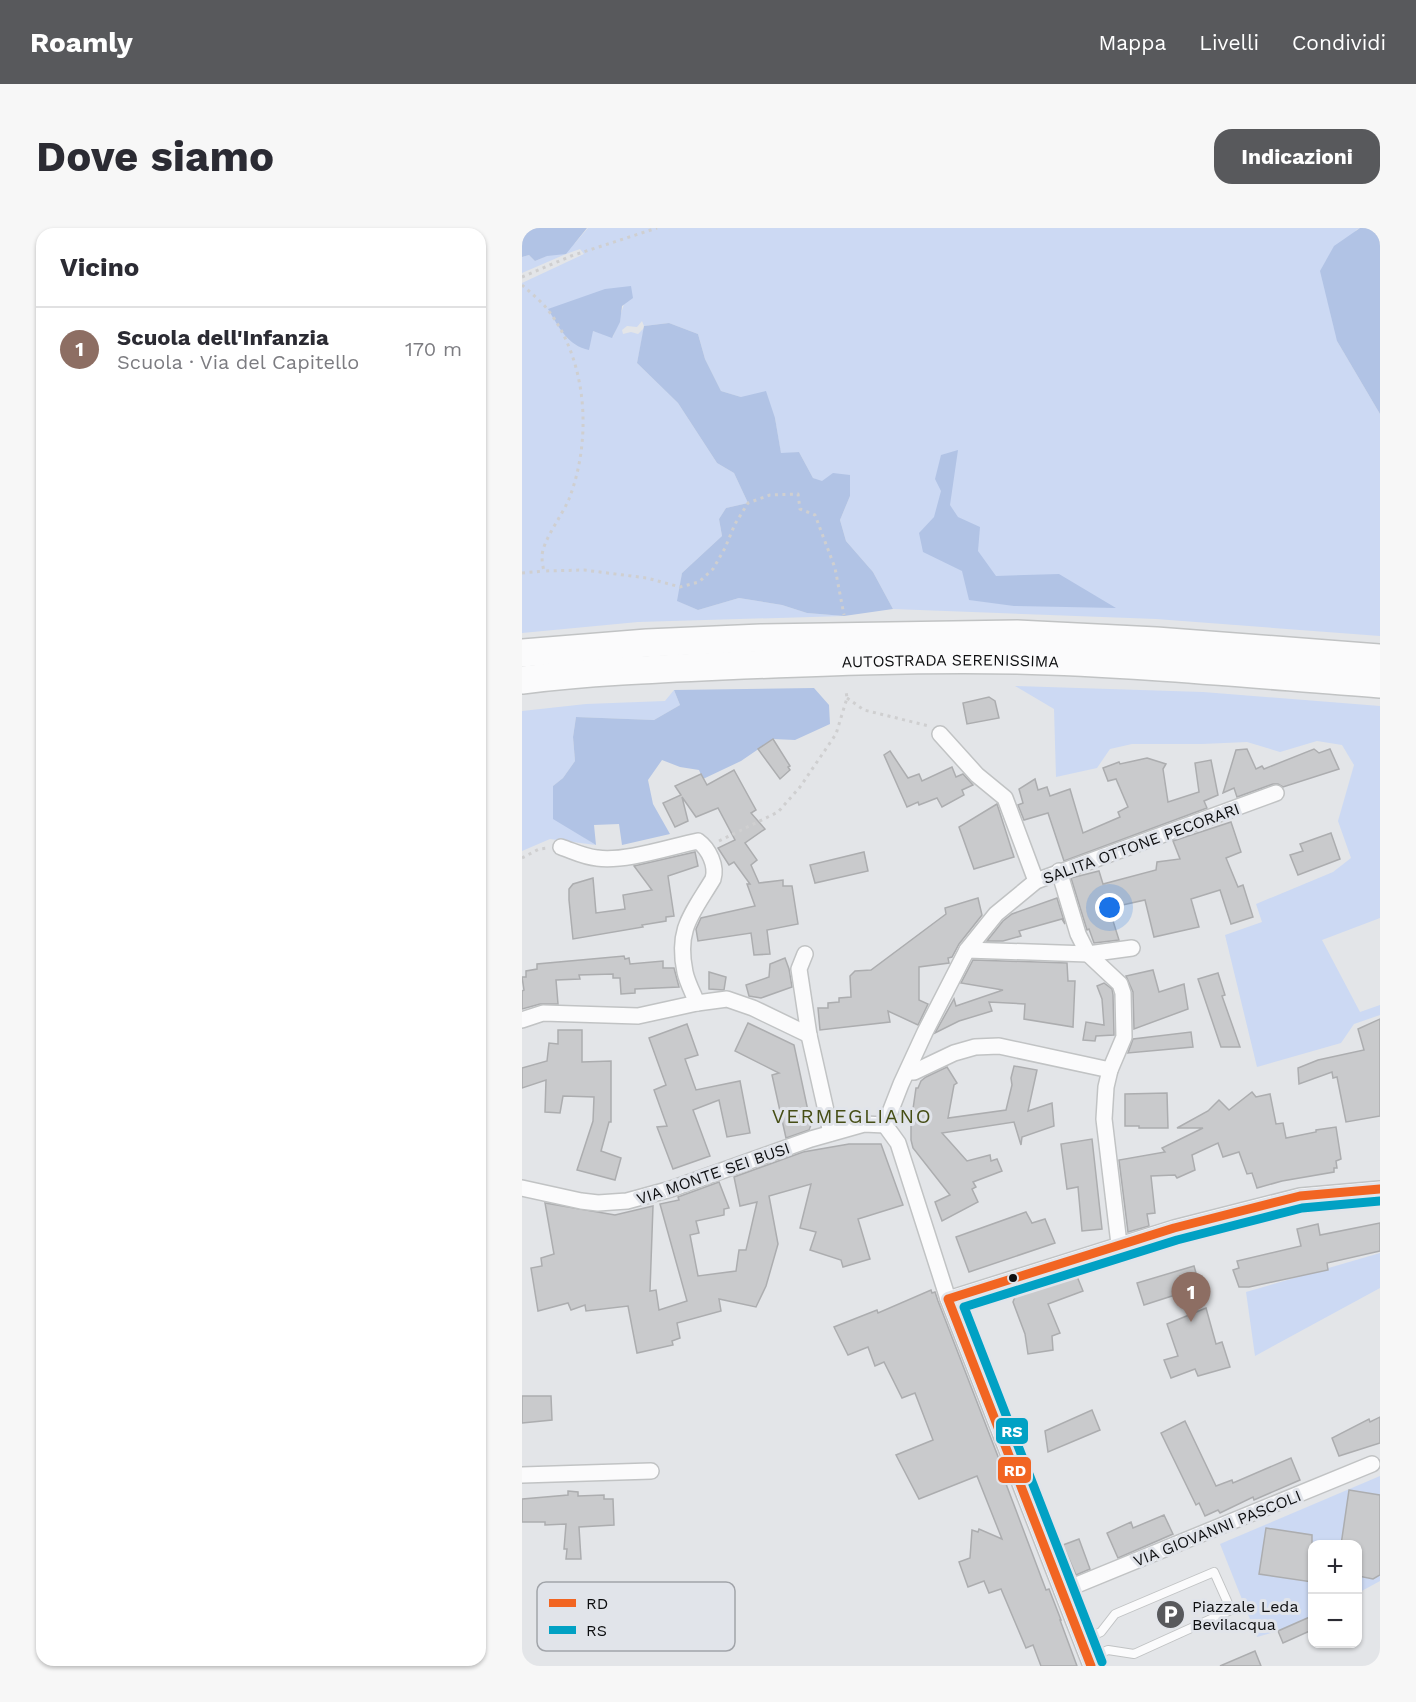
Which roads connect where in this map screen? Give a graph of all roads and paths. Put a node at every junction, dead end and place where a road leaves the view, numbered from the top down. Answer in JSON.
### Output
{"nodes":[{"id":1,"x":657,"y":228,"type":"edge"},
{"id":2,"x":522,"y":277,"type":"edge"},
{"id":3,"x":522,"y":285,"type":"edge"},
{"id":4,"x":544,"y":571,"type":"junction"},
{"id":5,"x":522,"y":573,"type":"edge"},
{"id":6,"x":844,"y":616,"type":"dead end"},
{"id":7,"x":522,"y":653,"type":"edge"},
{"id":8,"x":1380,"y":658,"type":"edge"},
{"id":9,"x":522,"y":680,"type":"edge"},
{"id":10,"x":1380,"y":684,"type":"edge"},
{"id":11,"x":846,"y":691,"type":"dead end"},
{"id":12,"x":847,"y":698,"type":"junction"},
{"id":13,"x":940,"y":734,"type":"joint"},
{"id":14,"x":1276,"y":793,"type":"dead end"},
{"id":15,"x":561,"y":847,"type":"joint"},
{"id":16,"x":706,"y":847,"type":"junction"},
{"id":17,"x":522,"y":858,"type":"edge"},
{"id":18,"x":1059,"y":871,"type":"junction"},
{"id":19,"x":1036,"y":881,"type":"junction"},
{"id":20,"x":1132,"y":948,"type":"dead end"},
{"id":21,"x":967,"y":950,"type":"junction"},
{"id":22,"x":805,"y":954,"type":"dead end"},
{"id":23,"x":1088,"y":954,"type":"junction"},
{"id":24,"x":697,"y":1003,"type":"junction"},
{"id":25,"x":522,"y":1020,"type":"edge"},
{"id":26,"x":809,"y":1035,"type":"junction"},
{"id":27,"x":1110,"y":1070,"type":"junction"},
{"id":28,"x":904,"y":1078,"type":"junction"},
{"id":29,"x":885,"y":1125,"type":"junction"},
{"id":30,"x":831,"y":1133,"type":"junction"},
{"id":31,"x":522,"y":1188,"type":"edge"},
{"id":32,"x":1380,"y":1189,"type":"edge"},
{"id":33,"x":1119,"y":1244,"type":"junction"},
{"id":34,"x":948,"y":1299,"type":"junction"},
{"id":35,"x":1372,"y":1464,"type":"dead end"},
{"id":36,"x":651,"y":1471,"type":"dead end"},
{"id":37,"x":522,"y":1475,"type":"edge"},
{"id":38,"x":1062,"y":1591,"type":"junction"},
{"id":39,"x":1081,"y":1641,"type":"junction"},
{"id":40,"x":1090,"y":1663,"type":"edge"}],
"edges":[{"from":1,"to":2,"type":"path"},
{"from":3,"to":4,"type":"path"},
{"from":4,"to":5,"type":"path"},
{"from":4,"to":6,"type":"path"},
{"from":7,"to":8,"type":"highway","name":"AUTOSTRADA SERENISSIMA"},
{"from":9,"to":10,"type":"highway","name":"AUTOSTRADA SERENISSIMA"},
{"from":11,"to":12,"type":"path"},
{"from":12,"to":13,"type":"path"},
{"from":12,"to":16,"type":"path"},
{"from":13,"to":19,"type":"street"},
{"from":14,"to":18,"type":"street","name":"SALITA OTTONE PECORARI"},
{"from":15,"to":16,"type":"street"},
{"from":15,"to":17,"type":"path"},
{"from":16,"to":24,"type":"street"},
{"from":18,"to":19,"type":"street","name":"SALITA OTTONE PECORARI"},
{"from":18,"to":23,"type":"street"},
{"from":19,"to":21,"type":"street","name":"SALITA OTTONE PECORARI"},
{"from":20,"to":23,"type":"street"},
{"from":21,"to":23,"type":"street"},
{"from":21,"to":28,"type":"street","name":"SALITA OTTONE PECORARI"},
{"from":22,"to":26,"type":"street"},
{"from":23,"to":27,"type":"street"},
{"from":24,"to":25,"type":"street"},
{"from":24,"to":26,"type":"street"},
{"from":26,"to":30,"type":"street"},
{"from":27,"to":28,"type":"street"},
{"from":27,"to":33,"type":"street"},
{"from":28,"to":29,"type":"street","name":"SALITA OTTONE PECORARI"},
{"from":29,"to":30,"type":"street","name":"VIA MONTE SEI BUSI"},
{"from":29,"to":34,"type":"street"},
{"from":30,"to":31,"type":"street","name":"VIA MONTE SEI BUSI"},
{"from":32,"to":33,"type":"street"},
{"from":33,"to":34,"type":"street"},
{"from":34,"to":38,"type":"street"},
{"from":35,"to":38,"type":"street","name":"VIA GIOVANNI PASCOLI"},
{"from":36,"to":37,"type":"street"},
{"from":38,"to":39,"type":"street"},
{"from":39,"to":40,"type":"street"},
{"from":39,"to":40,"type":"lane"}]}
